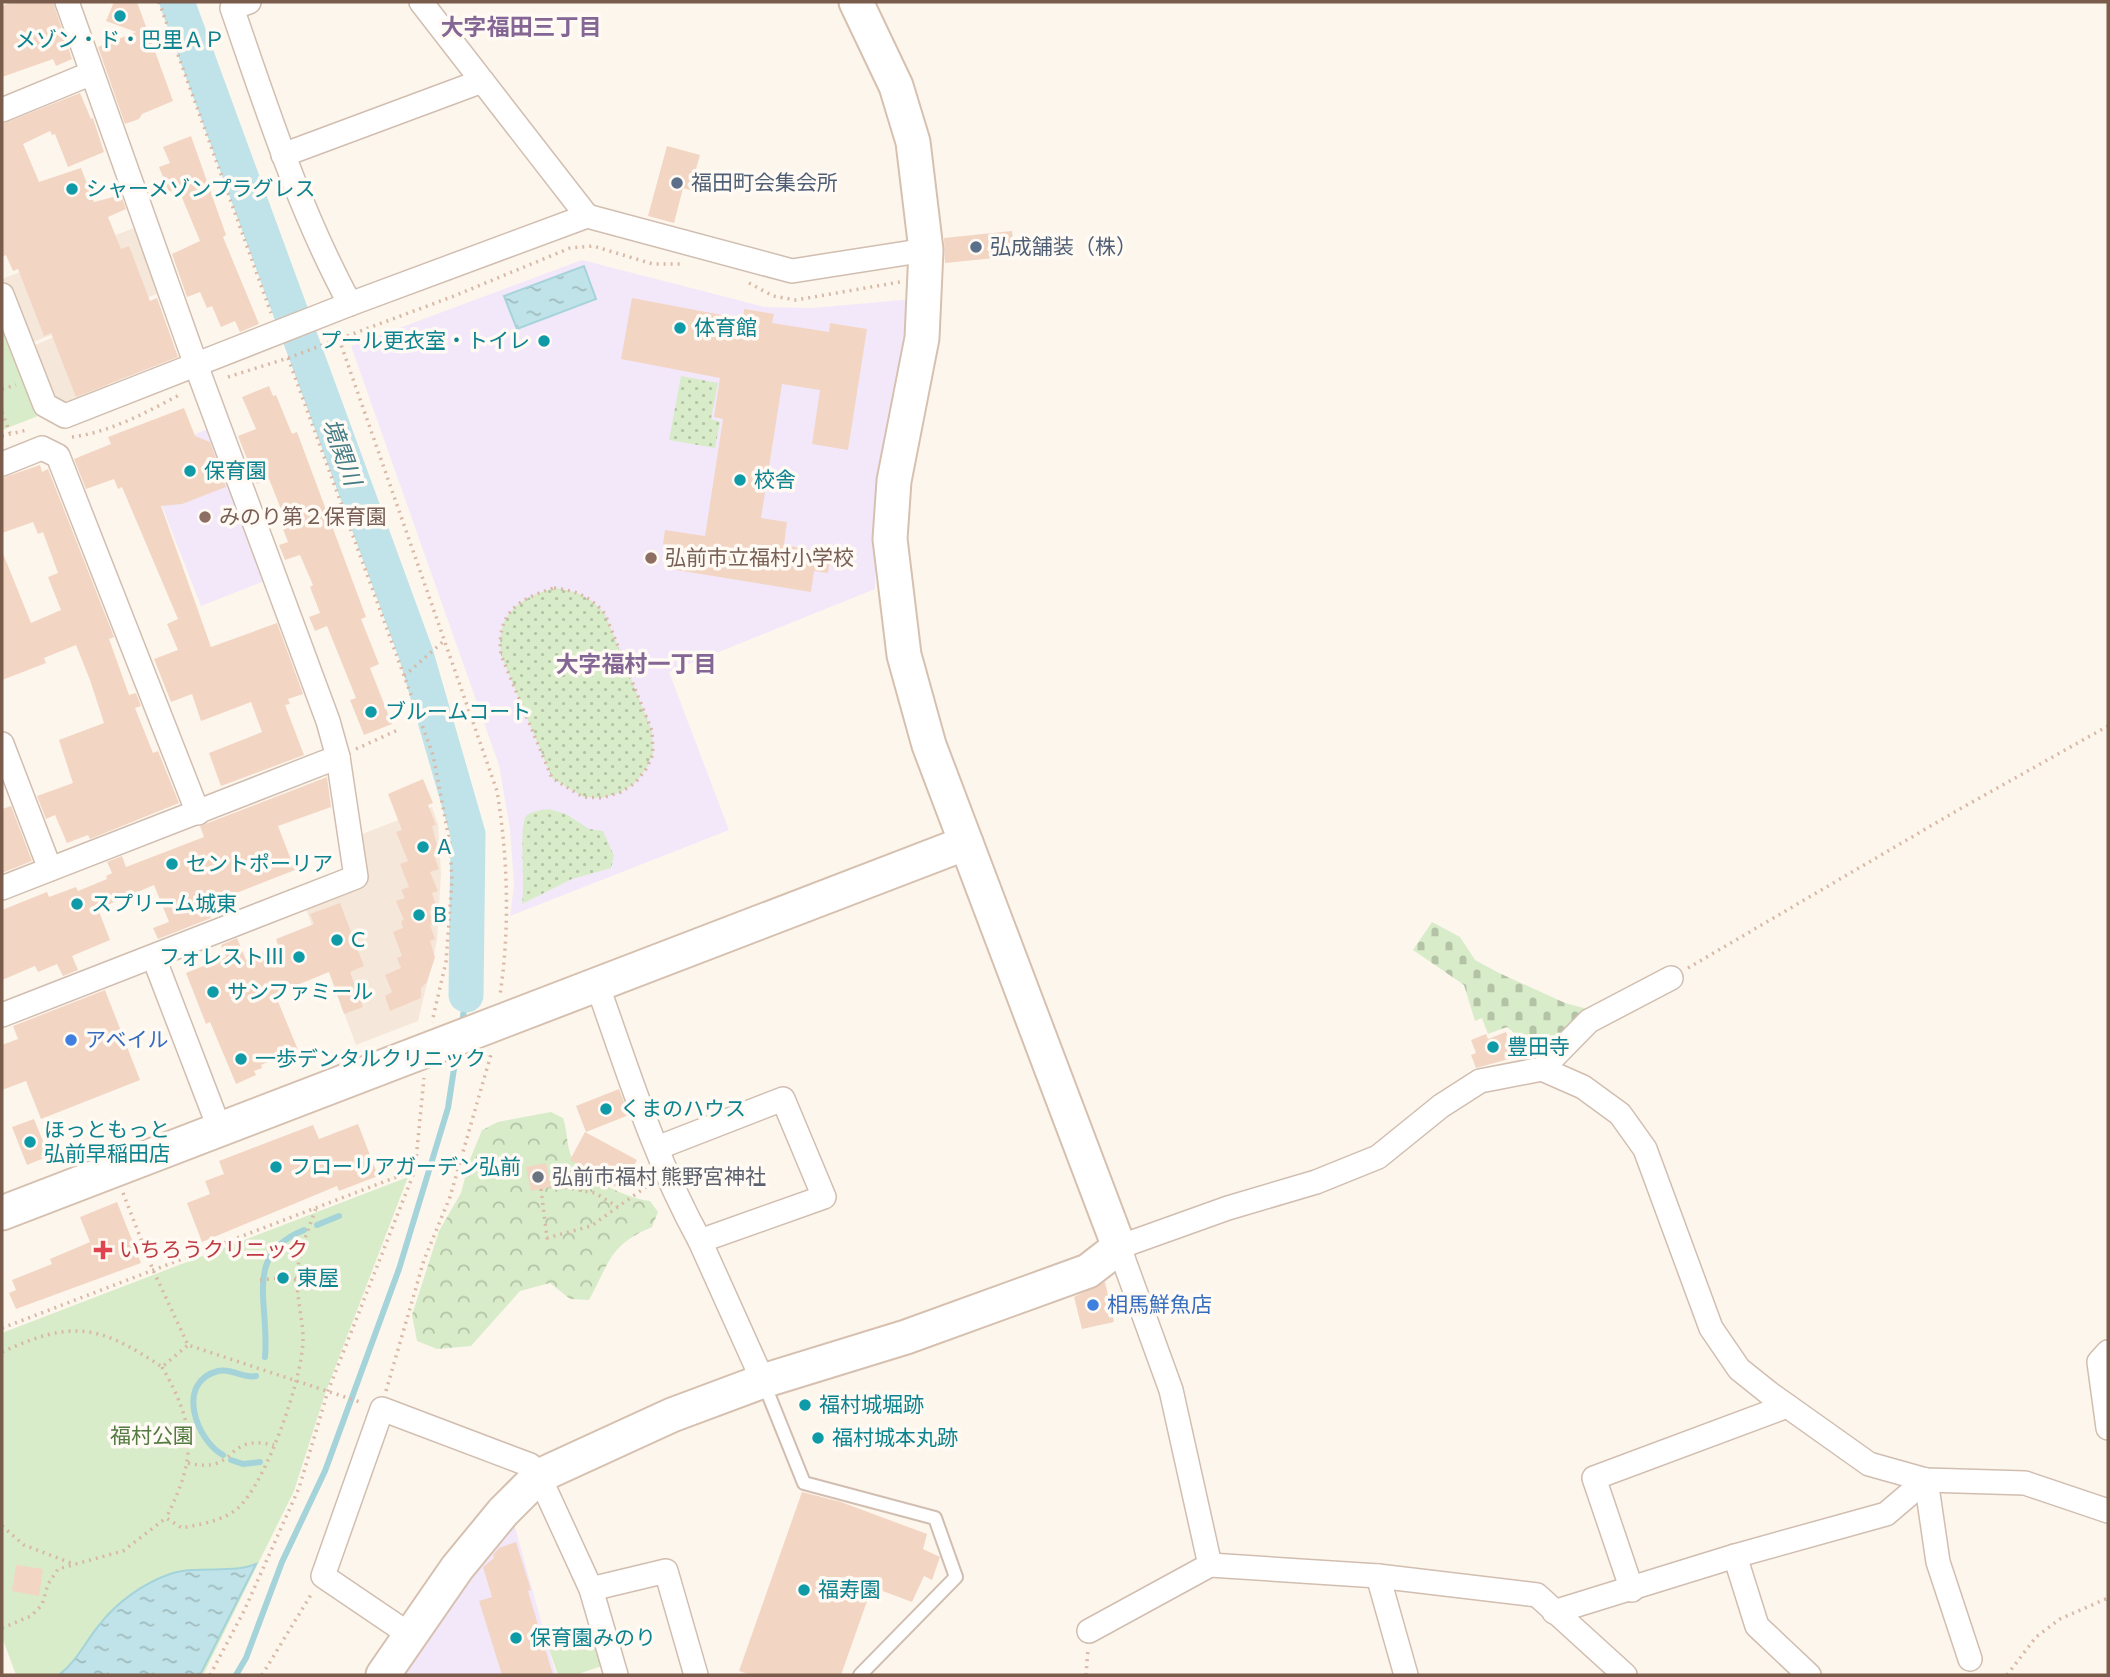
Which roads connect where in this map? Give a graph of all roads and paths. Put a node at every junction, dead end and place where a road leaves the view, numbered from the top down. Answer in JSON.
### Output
{"nodes":[{"id":1,"x":67,"y":2,"type":"edge"},
{"id":2,"x":159,"y":2,"type":"edge"},
{"id":3,"x":249,"y":2,"type":"edge"},
{"id":4,"x":421,"y":2,"type":"edge"},
{"id":5,"x":856,"y":2,"type":"edge"},
{"id":6,"x":92,"y":73,"type":"junction"},
{"id":7,"x":482,"y":81,"type":"junction"},
{"id":8,"x":2,"y":110,"type":"edge"},
{"id":9,"x":283,"y":155,"type":"junction"},
{"id":10,"x":587,"y":216,"type":"junction"},
{"id":11,"x":926,"y":250,"type":"junction"},
{"id":12,"x":691,"y":267,"type":"dead end"},
{"id":13,"x":738,"y":280,"type":"dead end"},
{"id":14,"x":911,"y":281,"type":"dead end"},
{"id":15,"x":2,"y":295,"type":"edge"},
{"id":16,"x":350,"y":304,"type":"junction"},
{"id":17,"x":278,"y":332,"type":"junction"},
{"id":18,"x":339,"y":339,"type":"junction"},
{"id":19,"x":288,"y":358,"type":"junction"},
{"id":20,"x":196,"y":365,"type":"junction"},
{"id":21,"x":224,"y":378,"type":"dead end"},
{"id":22,"x":2,"y":412,"type":"edge"},
{"id":23,"x":11,"y":433,"type":"dead end"},
{"id":24,"x":2,"y":464,"type":"edge"},
{"id":25,"x":605,"y":614,"type":"joint"},
{"id":26,"x":445,"y":640,"type":"junction"},
{"id":27,"x":404,"y":676,"type":"junction"},
{"id":28,"x":2108,"y":726,"type":"edge"},
{"id":29,"x":400,"y":729,"type":"dead end"},
{"id":30,"x":2,"y":744,"type":"edge"},
{"id":31,"x":338,"y":757,"type":"junction"},
{"id":32,"x":198,"y":813,"type":"junction"},
{"id":33,"x":966,"y":843,"type":"junction"},
{"id":34,"x":50,"y":869,"type":"junction"},
{"id":35,"x":2,"y":888,"type":"edge"},
{"id":36,"x":154,"y":958,"type":"junction"},
{"id":37,"x":1671,"y":978,"type":"joint"},
{"id":38,"x":597,"y":984,"type":"junction"},
{"id":39,"x":2,"y":1015,"type":"edge"},
{"id":40,"x":492,"y":1025,"type":"junction"},
{"id":41,"x":432,"y":1049,"type":"junction"},
{"id":42,"x":1542,"y":1069,"type":"junction"},
{"id":43,"x":220,"y":1130,"type":"junction"},
{"id":44,"x":657,"y":1148,"type":"junction"},
{"id":45,"x":415,"y":1170,"type":"junction"},
{"id":46,"x":667,"y":1176,"type":"junction"},
{"id":47,"x":558,"y":1186,"type":"dead end"},
{"id":48,"x":541,"y":1189,"type":"dead end"},
{"id":49,"x":122,"y":1191,"type":"dead end"},
{"id":50,"x":618,"y":1207,"type":"junction"},
{"id":51,"x":316,"y":1208,"type":"junction"},
{"id":52,"x":2,"y":1213,"type":"edge"},
{"id":53,"x":700,"y":1241,"type":"junction"},
{"id":54,"x":1119,"y":1247,"type":"junction"},
{"id":55,"x":153,"y":1270,"type":"junction"},
{"id":56,"x":279,"y":1278,"type":"dead end"},
{"id":57,"x":287,"y":1278,"type":"dead end"},
{"id":58,"x":260,"y":1280,"type":"dead end"},
{"id":59,"x":297,"y":1280,"type":"junction"},
{"id":60,"x":2,"y":1328,"type":"edge"},
{"id":61,"x":188,"y":1345,"type":"junction"},
{"id":62,"x":2,"y":1352,"type":"edge"},
{"id":63,"x":2108,"y":1352,"type":"edge"},
{"id":64,"x":162,"y":1367,"type":"junction"},
{"id":65,"x":295,"y":1380,"type":"junction"},
{"id":66,"x":763,"y":1381,"type":"junction"},
{"id":67,"x":328,"y":1391,"type":"junction"},
{"id":68,"x":1787,"y":1406,"type":"junction"},
{"id":69,"x":377,"y":1408,"type":"junction"},
{"id":70,"x":2108,"y":1428,"type":"edge"},
{"id":71,"x":274,"y":1445,"type":"junction"},
{"id":72,"x":188,"y":1463,"type":"junction"},
{"id":73,"x":539,"y":1475,"type":"junction"},
{"id":74,"x":1926,"y":1480,"type":"junction"},
{"id":75,"x":2108,"y":1511,"type":"edge"},
{"id":76,"x":166,"y":1518,"type":"junction"},
{"id":77,"x":2,"y":1526,"type":"edge"},
{"id":78,"x":1735,"y":1556,"type":"junction"},
{"id":79,"x":73,"y":1563,"type":"junction"},
{"id":80,"x":1210,"y":1565,"type":"junction"},
{"id":81,"x":323,"y":1576,"type":"junction"},
{"id":82,"x":1378,"y":1576,"type":"junction"},
{"id":83,"x":591,"y":1589,"type":"junction"},
{"id":84,"x":1632,"y":1590,"type":"junction"},
{"id":85,"x":2108,"y":1598,"type":"edge"},
{"id":86,"x":1554,"y":1612,"type":"junction"},
{"id":87,"x":2,"y":1628,"type":"edge"},
{"id":88,"x":1088,"y":1631,"type":"dead end"},
{"id":89,"x":410,"y":1635,"type":"junction"},
{"id":90,"x":1970,"y":1659,"type":"dead end"},
{"id":91,"x":209,"y":1675,"type":"edge"},
{"id":92,"x":262,"y":1675,"type":"edge"},
{"id":93,"x":383,"y":1675,"type":"edge"},
{"id":94,"x":616,"y":1675,"type":"edge"},
{"id":95,"x":696,"y":1675,"type":"edge"},
{"id":96,"x":860,"y":1675,"type":"edge"},
{"id":97,"x":1406,"y":1675,"type":"edge"},
{"id":98,"x":1625,"y":1675,"type":"edge"},
{"id":99,"x":1809,"y":1675,"type":"edge"},
{"id":100,"x":2007,"y":1675,"type":"edge"}],
"edges":[{"from":1,"to":6,"type":"street"},
{"from":2,"to":17,"type":"path"},
{"from":3,"to":9,"type":"street"},
{"from":4,"to":7,"type":"street"},
{"from":5,"to":11,"type":"street"},
{"from":6,"to":8,"type":"street"},
{"from":6,"to":20,"type":"street"},
{"from":7,"to":9,"type":"street"},
{"from":7,"to":10,"type":"street"},
{"from":9,"to":16,"type":"street"},
{"from":10,"to":11,"type":"street"},
{"from":10,"to":16,"type":"street"},
{"from":11,"to":33,"type":"street"},
{"from":12,"to":18,"type":"path"},
{"from":13,"to":14,"type":"path"},
{"from":15,"to":20,"type":"street"},
{"from":16,"to":17,"type":"street"},
{"from":17,"to":20,"type":"street"},
{"from":18,"to":19,"type":"path"},
{"from":18,"to":26,"type":"path"},
{"from":19,"to":21,"type":"path"},
{"from":19,"to":27,"type":"path"},
{"from":20,"to":31,"type":"street"},
{"from":22,"to":23,"type":"path"},
{"from":24,"to":32,"type":"street"},
{"from":25,"to":25,"type":"path"},
{"from":26,"to":27,"type":"path"},
{"from":26,"to":40,"type":"path"},
{"from":27,"to":41,"type":"path"},
{"from":28,"to":37,"type":"path"},
{"from":29,"to":31,"type":"path"},
{"from":30,"to":34,"type":"street"},
{"from":31,"to":32,"type":"street"},
{"from":31,"to":36,"type":"street"},
{"from":32,"to":34,"type":"street"},
{"from":33,"to":38,"type":"street"},
{"from":33,"to":54,"type":"street"},
{"from":34,"to":35,"type":"street"},
{"from":36,"to":39,"type":"street"},
{"from":36,"to":43,"type":"street"},
{"from":37,"to":42,"type":"street"},
{"from":38,"to":40,"type":"street"},
{"from":38,"to":44,"type":"street"},
{"from":40,"to":41,"type":"street"},
{"from":40,"to":69,"type":"path"},
{"from":41,"to":43,"type":"street"},
{"from":41,"to":45,"type":"path"},
{"from":42,"to":54,"type":"street"},
{"from":42,"to":68,"type":"street"},
{"from":43,"to":52,"type":"street"},
{"from":44,"to":46,"type":"street"},
{"from":44,"to":53,"type":"street"},
{"from":45,"to":51,"type":"path"},
{"from":45,"to":67,"type":"path"},
{"from":46,"to":50,"type":"path"},
{"from":46,"to":53,"type":"street"},
{"from":47,"to":50,"type":"path"},
{"from":48,"to":50,"type":"path"},
{"from":49,"to":55,"type":"path"},
{"from":51,"to":55,"type":"path"},
{"from":51,"to":59,"type":"path"},
{"from":53,"to":66,"type":"street"},
{"from":54,"to":66,"type":"street"},
{"from":54,"to":80,"type":"street"},
{"from":55,"to":60,"type":"path"},
{"from":55,"to":61,"type":"path"},
{"from":56,"to":58,"type":"path"},
{"from":57,"to":59,"type":"path"},
{"from":59,"to":65,"type":"path"},
{"from":61,"to":64,"type":"path"},
{"from":61,"to":65,"type":"path"},
{"from":62,"to":64,"type":"path"},
{"from":63,"to":70,"type":"street"},
{"from":64,"to":72,"type":"path"},
{"from":65,"to":67,"type":"path"},
{"from":65,"to":71,"type":"path"},
{"from":66,"to":73,"type":"street"},
{"from":66,"to":96,"type":"lane"},
{"from":67,"to":69,"type":"path"},
{"from":67,"to":91,"type":"path"},
{"from":68,"to":74,"type":"street"},
{"from":68,"to":84,"type":"street"},
{"from":69,"to":73,"type":"street"},
{"from":69,"to":81,"type":"street"},
{"from":71,"to":72,"type":"path"},
{"from":71,"to":76,"type":"path"},
{"from":72,"to":76,"type":"path"},
{"from":73,"to":83,"type":"street"},
{"from":73,"to":89,"type":"street"},
{"from":74,"to":75,"type":"street"},
{"from":74,"to":78,"type":"street"},
{"from":74,"to":90,"type":"street"},
{"from":76,"to":79,"type":"path"},
{"from":77,"to":79,"type":"path"},
{"from":78,"to":84,"type":"street"},
{"from":78,"to":99,"type":"street"},
{"from":79,"to":87,"type":"path"},
{"from":80,"to":82,"type":"street"},
{"from":80,"to":88,"type":"street"},
{"from":81,"to":89,"type":"street"},
{"from":81,"to":92,"type":"path"},
{"from":82,"to":86,"type":"street"},
{"from":82,"to":97,"type":"street"},
{"from":83,"to":94,"type":"street"},
{"from":83,"to":95,"type":"street"},
{"from":84,"to":86,"type":"street"},
{"from":85,"to":100,"type":"path"},
{"from":86,"to":98,"type":"street"},
{"from":89,"to":93,"type":"street"}]}
